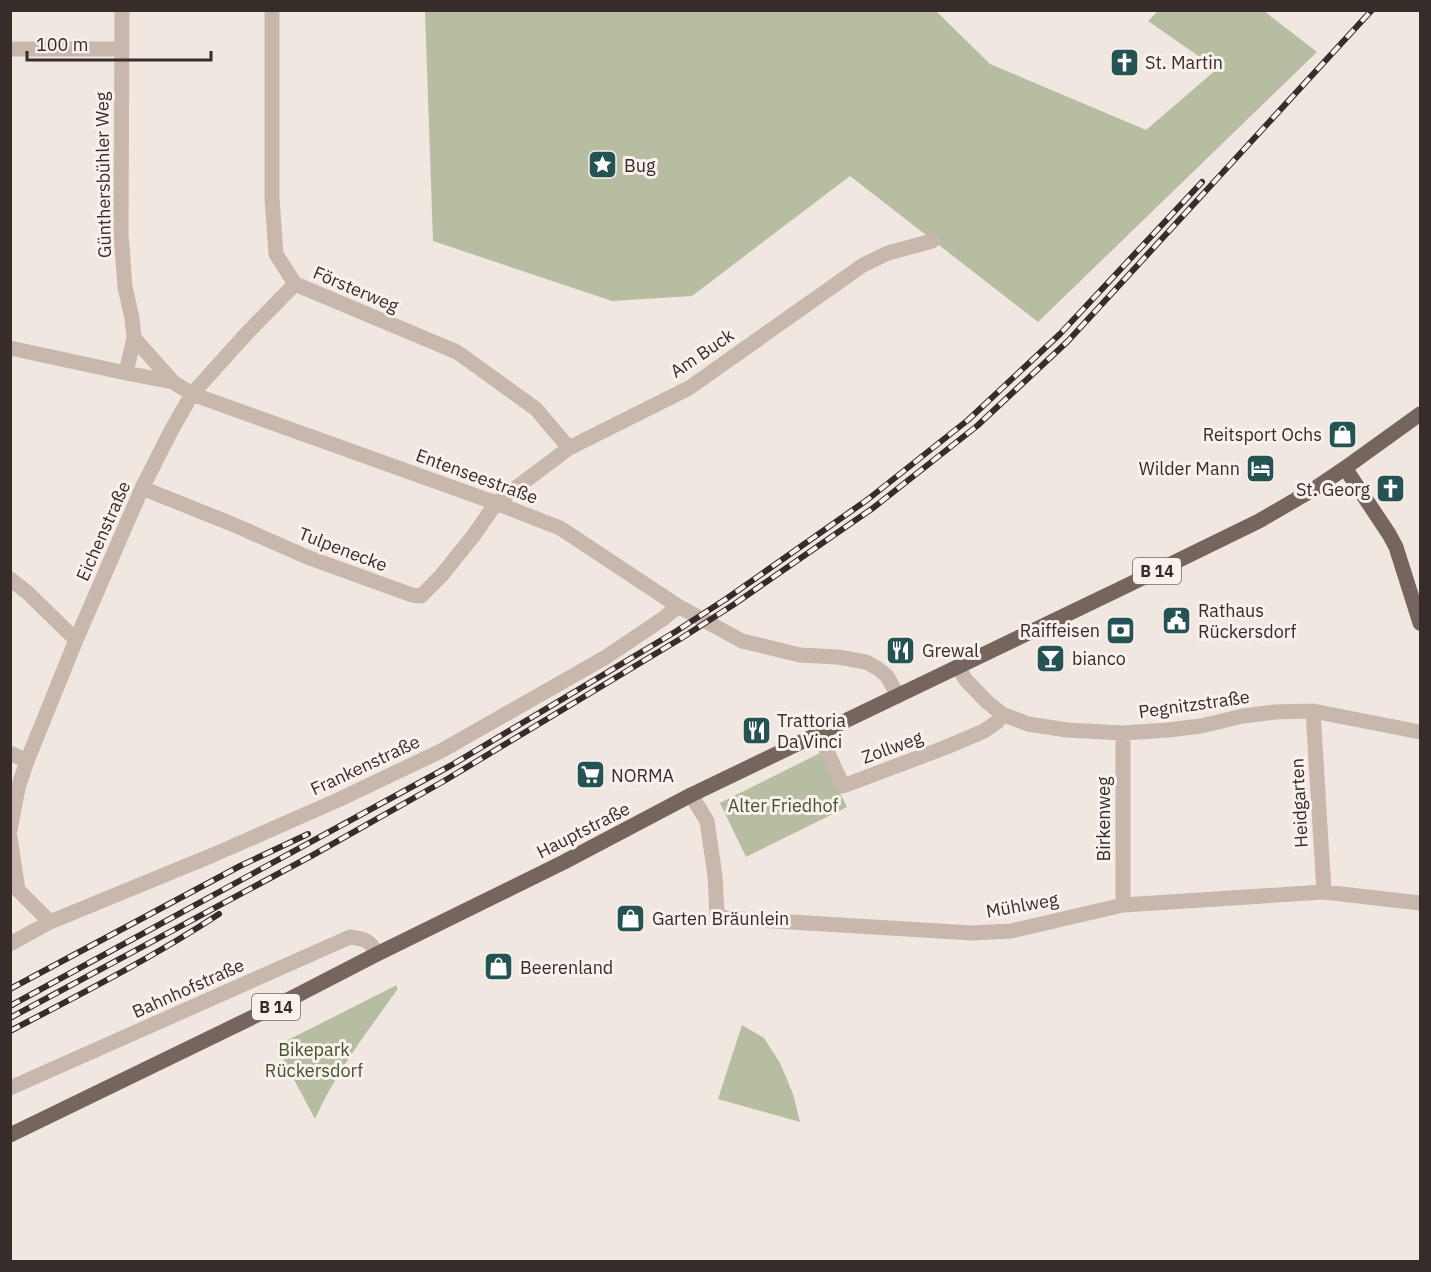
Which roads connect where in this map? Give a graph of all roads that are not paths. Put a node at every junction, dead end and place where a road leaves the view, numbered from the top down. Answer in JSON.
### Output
{"nodes":[{"id":1,"x":122,"y":10,"type":"edge"},
{"id":2,"x":272,"y":10,"type":"edge"},
{"id":3,"x":10,"y":49,"type":"edge"},
{"id":4,"x":122,"y":49,"type":"junction"},
{"id":5,"x":932,"y":241,"type":"dead end"},
{"id":6,"x":295,"y":284,"type":"junction"},
{"id":7,"x":134,"y":338,"type":"junction"},
{"id":8,"x":10,"y":348,"type":"edge"},
{"id":9,"x":126,"y":373,"type":"junction"},
{"id":10,"x":173,"y":382,"type":"junction"},
{"id":11,"x":192,"y":394,"type":"junction"},
{"id":12,"x":1420,"y":414,"type":"edge"},
{"id":13,"x":569,"y":448,"type":"junction"},
{"id":14,"x":1345,"y":468,"type":"junction"},
{"id":15,"x":142,"y":488,"type":"junction"},
{"id":16,"x":496,"y":503,"type":"junction"},
{"id":17,"x":10,"y":579,"type":"edge"},
{"id":18,"x":678,"y":606,"type":"junction"},
{"id":19,"x":1420,"y":623,"type":"edge"},
{"id":20,"x":76,"y":640,"type":"junction"},
{"id":21,"x":958,"y":666,"type":"junction"},
{"id":22,"x":898,"y":696,"type":"junction"},
{"id":23,"x":1313,"y":711,"type":"junction"},
{"id":24,"x":1002,"y":714,"type":"junction"},
{"id":25,"x":1420,"y":732,"type":"edge"},
{"id":26,"x":1122,"y":733,"type":"junction"},
{"id":27,"x":819,"y":734,"type":"junction"},
{"id":28,"x":10,"y":753,"type":"edge"},
{"id":29,"x":27,"y":761,"type":"junction"},
{"id":30,"x":691,"y":795,"type":"junction"},
{"id":31,"x":10,"y":830,"type":"edge"},
{"id":32,"x":10,"y":837,"type":"edge"},
{"id":33,"x":14,"y":890,"type":"edge"},
{"id":34,"x":1324,"y":892,"type":"junction"},
{"id":35,"x":1420,"y":903,"type":"edge"},
{"id":36,"x":1123,"y":905,"type":"junction"},
{"id":37,"x":50,"y":922,"type":"junction"},
{"id":38,"x":10,"y":944,"type":"edge"},
{"id":39,"x":377,"y":954,"type":"junction"},
{"id":40,"x":10,"y":1088,"type":"edge"},
{"id":41,"x":10,"y":1135,"type":"edge"}],
"edges":[{"from":1,"to":4,"type":"street","name":"Günthersbühler Weg"},
{"from":2,"to":6,"type":"street","name":"Försterweg"},
{"from":3,"to":4,"type":"street"},
{"from":4,"to":7,"type":"street","name":"Günthersbühler Weg"},
{"from":5,"to":13,"type":"street","name":"Am Buck"},
{"from":6,"to":11,"type":"street","name":"Eichenstraße"},
{"from":6,"to":13,"type":"street","name":"Försterweg"},
{"from":7,"to":9,"type":"street","name":"Günthersbühler Weg"},
{"from":7,"to":10,"type":"street"},
{"from":8,"to":9,"type":"street","name":"Entenseestraße"},
{"from":9,"to":10,"type":"street","name":"Entenseestraße"},
{"from":10,"to":11,"type":"street","name":"Entenseestraße"},
{"from":11,"to":15,"type":"street","name":"Eichenstraße"},
{"from":11,"to":16,"type":"street","name":"Entenseestraße"},
{"from":12,"to":14,"type":"main road","name":"Hauptstraße","number":"B 14"},
{"from":13,"to":16,"type":"street","name":"Am Buck"},
{"from":14,"to":19,"type":"main road"},
{"from":14,"to":21,"type":"main road","name":"Hauptstraße","number":"B 14"},
{"from":15,"to":16,"type":"street","name":"Tulpenecke"},
{"from":15,"to":20,"type":"street","name":"Eichenstraße"},
{"from":16,"to":18,"type":"street","name":"Entenseestraße"},
{"from":17,"to":20,"type":"street"},
{"from":18,"to":22,"type":"street","name":"Entenseestraße"},
{"from":18,"to":37,"type":"street","name":"Frankenstraße"},
{"from":20,"to":29,"type":"street","name":"Eichenstraße"},
{"from":21,"to":22,"type":"main road","name":"Hauptstraße","number":"B 14"},
{"from":21,"to":24,"type":"street","name":"Pegnitzstraße"},
{"from":22,"to":27,"type":"main road","name":"Hauptstraße","number":"B 14"},
{"from":23,"to":25,"type":"street","name":"Pegnitzstraße"},
{"from":23,"to":26,"type":"street","name":"Pegnitzstraße"},
{"from":23,"to":34,"type":"street","name":"Heidgarten"},
{"from":24,"to":26,"type":"street","name":"Pegnitzstraße"},
{"from":24,"to":27,"type":"street","name":"Zollweg"},
{"from":26,"to":36,"type":"street","name":"Birkenweg"},
{"from":27,"to":30,"type":"main road","name":"Hauptstraße","number":"B 14"},
{"from":28,"to":29,"type":"street"},
{"from":29,"to":31,"type":"street","name":"Eichenstraße"},
{"from":30,"to":36,"type":"street","name":"Mühlweg"},
{"from":30,"to":39,"type":"main road","name":"Hauptstraße","number":"B 14"},
{"from":32,"to":33,"type":"street"},
{"from":33,"to":37,"type":"street"},
{"from":34,"to":35,"type":"street","name":"Mühlweg"},
{"from":34,"to":36,"type":"street","name":"Mühlweg"},
{"from":37,"to":38,"type":"street","name":"Frankenstraße"},
{"from":39,"to":40,"type":"street","name":"Bahnhofstraße"},
{"from":39,"to":41,"type":"main road","name":"Hauptstraße","number":"B 14"}]}
